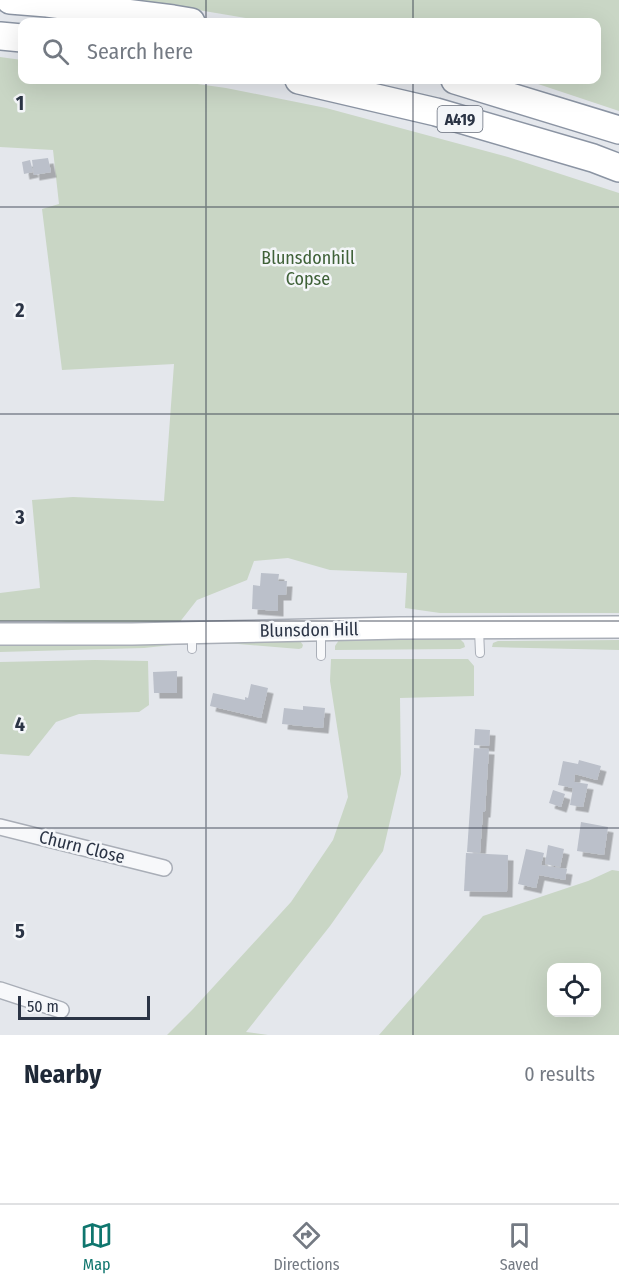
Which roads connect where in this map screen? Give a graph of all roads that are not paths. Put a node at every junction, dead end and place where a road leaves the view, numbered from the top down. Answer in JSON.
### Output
{"nodes":[{"id":1,"x":10,"y":0,"type":"edge"},
{"id":2,"x":165,"y":18,"type":"edge"},
{"id":3,"x":0,"y":36,"type":"edge"},
{"id":4,"x":18,"y":38,"type":"edge"},
{"id":5,"x":317,"y":84,"type":"edge"},
{"id":6,"x":468,"y":84,"type":"edge"},
{"id":7,"x":619,"y":130,"type":"edge"},
{"id":8,"x":619,"y":168,"type":"edge"},
{"id":9,"x":619,"y":627,"type":"edge"},
{"id":10,"x":479,"y":628,"type":"junction"},
{"id":11,"x":321,"y":629,"type":"junction"},
{"id":12,"x":0,"y":634,"type":"edge"},
{"id":13,"x":480,"y":653,"type":"dead end"},
{"id":14,"x":321,"y":656,"type":"dead end"},
{"id":15,"x":0,"y":827,"type":"edge"},
{"id":16,"x":164,"y":868,"type":"dead end"},
{"id":17,"x":0,"y":990,"type":"edge"},
{"id":18,"x":61,"y":1010,"type":"dead end"}],
"edges":[{"from":1,"to":2,"type":"highway"},
{"from":3,"to":4,"type":"highway"},
{"from":5,"to":8,"type":"highway","number":"A419"},
{"from":6,"to":7,"type":"highway","number":"A419"},
{"from":9,"to":10,"type":"street","name":"Blunsdon Hill"},
{"from":10,"to":11,"type":"street","name":"Blunsdon Hill"},
{"from":10,"to":13,"type":"lane"},
{"from":11,"to":12,"type":"street","name":"Blunsdon Hill"},
{"from":11,"to":14,"type":"lane"},
{"from":15,"to":16,"type":"street","name":"Churn Close"},
{"from":17,"to":18,"type":"street"}]}
